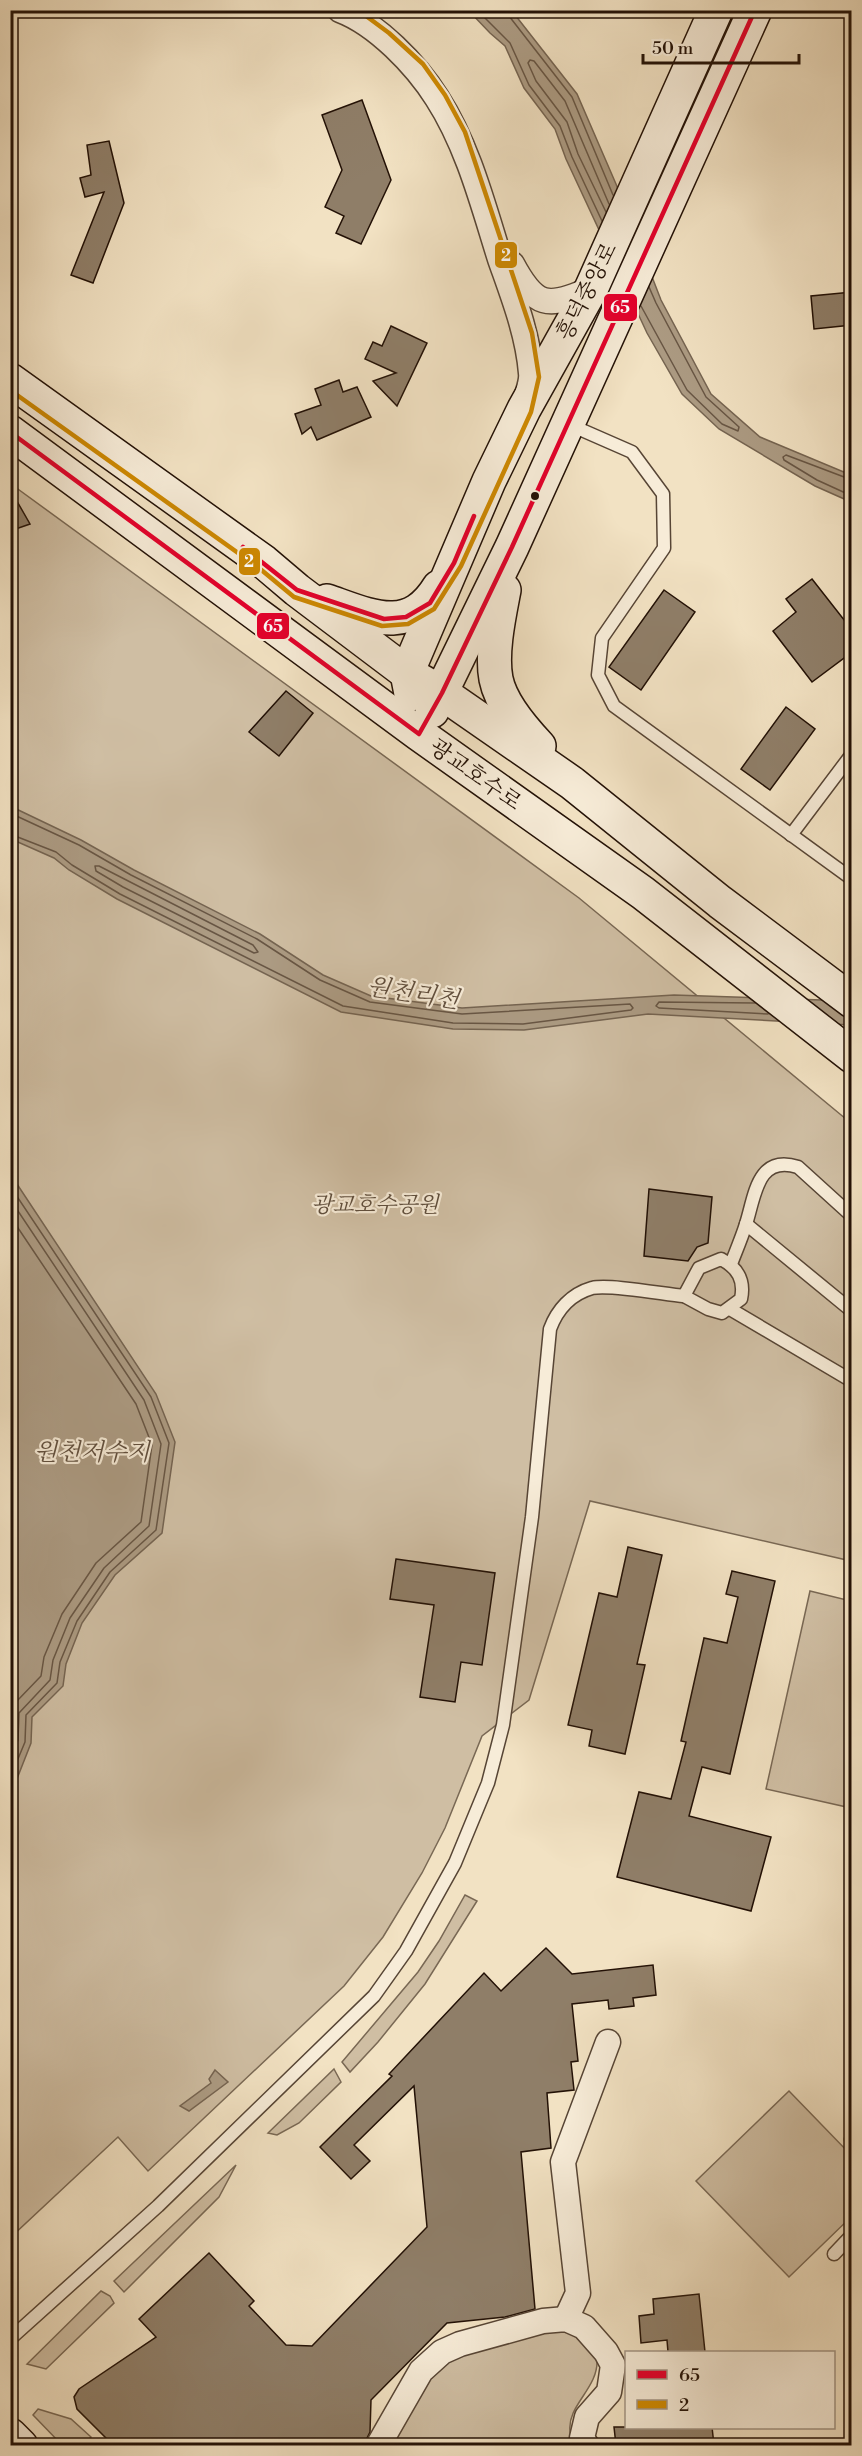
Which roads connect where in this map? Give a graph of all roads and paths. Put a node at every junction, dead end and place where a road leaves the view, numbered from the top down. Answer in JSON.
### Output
{"nodes":[{"id":1,"x":340,"y":10,"type":"edge"},
{"id":2,"x":716,"y":10,"type":"edge"},
{"id":3,"x":755,"y":10,"type":"edge"},
{"id":4,"x":485,"y":213,"type":"junction"},
{"id":5,"x":591,"y":289,"type":"junction"},
{"id":6,"x":10,"y":380,"type":"edge"},
{"id":7,"x":524,"y":410,"type":"junction"},
{"id":8,"x":567,"y":424,"type":"junction"},
{"id":9,"x":10,"y":432,"type":"edge"},
{"id":10,"x":512,"y":547,"type":"junction"},
{"id":11,"x":454,"y":563,"type":"junction"},
{"id":12,"x":297,"y":590,"type":"junction"},
{"id":13,"x":407,"y":673,"type":"junction"},
{"id":14,"x":442,"y":693,"type":"junction"},
{"id":15,"x":419,"y":734,"type":"junction"},
{"id":16,"x":852,"y":754,"type":"edge"},
{"id":17,"x":572,"y":783,"type":"junction"},
{"id":18,"x":791,"y":835,"type":"junction"},
{"id":19,"x":852,"y":879,"type":"edge"},
{"id":20,"x":852,"y":1001,"type":"edge"},
{"id":21,"x":852,"y":1056,"type":"edge"},
{"id":22,"x":852,"y":1216,"type":"edge"},
{"id":23,"x":746,"y":1224,"type":"junction"},
{"id":24,"x":731,"y":1264,"type":"junction"},
{"id":25,"x":684,"y":1296,"type":"junction"},
{"id":26,"x":730,"y":1309,"type":"junction"},
{"id":27,"x":852,"y":1311,"type":"edge"},
{"id":28,"x":852,"y":1381,"type":"edge"},
{"id":29,"x":608,"y":2042,"type":"dead end"},
{"id":30,"x":852,"y":2235,"type":"edge"},
{"id":31,"x":834,"y":2254,"type":"dead end"},
{"id":32,"x":566,"y":2319,"type":"junction"},
{"id":33,"x":10,"y":2339,"type":"edge"},
{"id":34,"x":10,"y":2435,"type":"edge"},
{"id":35,"x":21,"y":2445,"type":"edge"},
{"id":36,"x":378,"y":2445,"type":"edge"},
{"id":37,"x":587,"y":2445,"type":"edge"}],
"edges":[{"from":1,"to":4,"type":"street"},
{"from":2,"to":5,"type":"main road","name":"흥덕중앙로"},
{"from":3,"to":8,"type":"main road","name":"흥덕중앙로"},
{"from":4,"to":5,"type":"street"},
{"from":4,"to":7,"type":"street"},
{"from":5,"to":7,"type":"main road","name":"흥덕중앙로"},
{"from":6,"to":12,"type":"main road"},
{"from":7,"to":11,"type":"main road","name":"흥덕중앙로"},
{"from":8,"to":10,"type":"main road","name":"흥덕중앙로"},
{"from":8,"to":18,"type":"lane"},
{"from":9,"to":15,"type":"main road","name":"광교호수로"},
{"from":10,"to":14,"type":"main road","name":"흥덕중앙로"},
{"from":10,"to":17,"type":"main road"},
{"from":11,"to":12,"type":"main road"},
{"from":11,"to":13,"type":"main road","name":"흥덕중앙로"},
{"from":12,"to":13,"type":"main road"},
{"from":13,"to":14,"type":"main road"},
{"from":13,"to":15,"type":"main road"},
{"from":14,"to":15,"type":"main road","name":"흥덕중앙로"},
{"from":14,"to":17,"type":"main road"},
{"from":15,"to":21,"type":"main road","name":"광교호수로"},
{"from":16,"to":18,"type":"lane"},
{"from":17,"to":20,"type":"main road"},
{"from":18,"to":19,"type":"lane"},
{"from":22,"to":23,"type":"lane"},
{"from":23,"to":24,"type":"lane"},
{"from":23,"to":27,"type":"lane"},
{"from":24,"to":25,"type":"lane"},
{"from":24,"to":26,"type":"lane"},
{"from":25,"to":26,"type":"lane"},
{"from":25,"to":33,"type":"lane"},
{"from":26,"to":28,"type":"lane"},
{"from":29,"to":32,"type":"street"},
{"from":30,"to":31,"type":"lane"},
{"from":32,"to":36,"type":"street"},
{"from":32,"to":37,"type":"street"},
{"from":34,"to":35,"type":"main road"}]}
